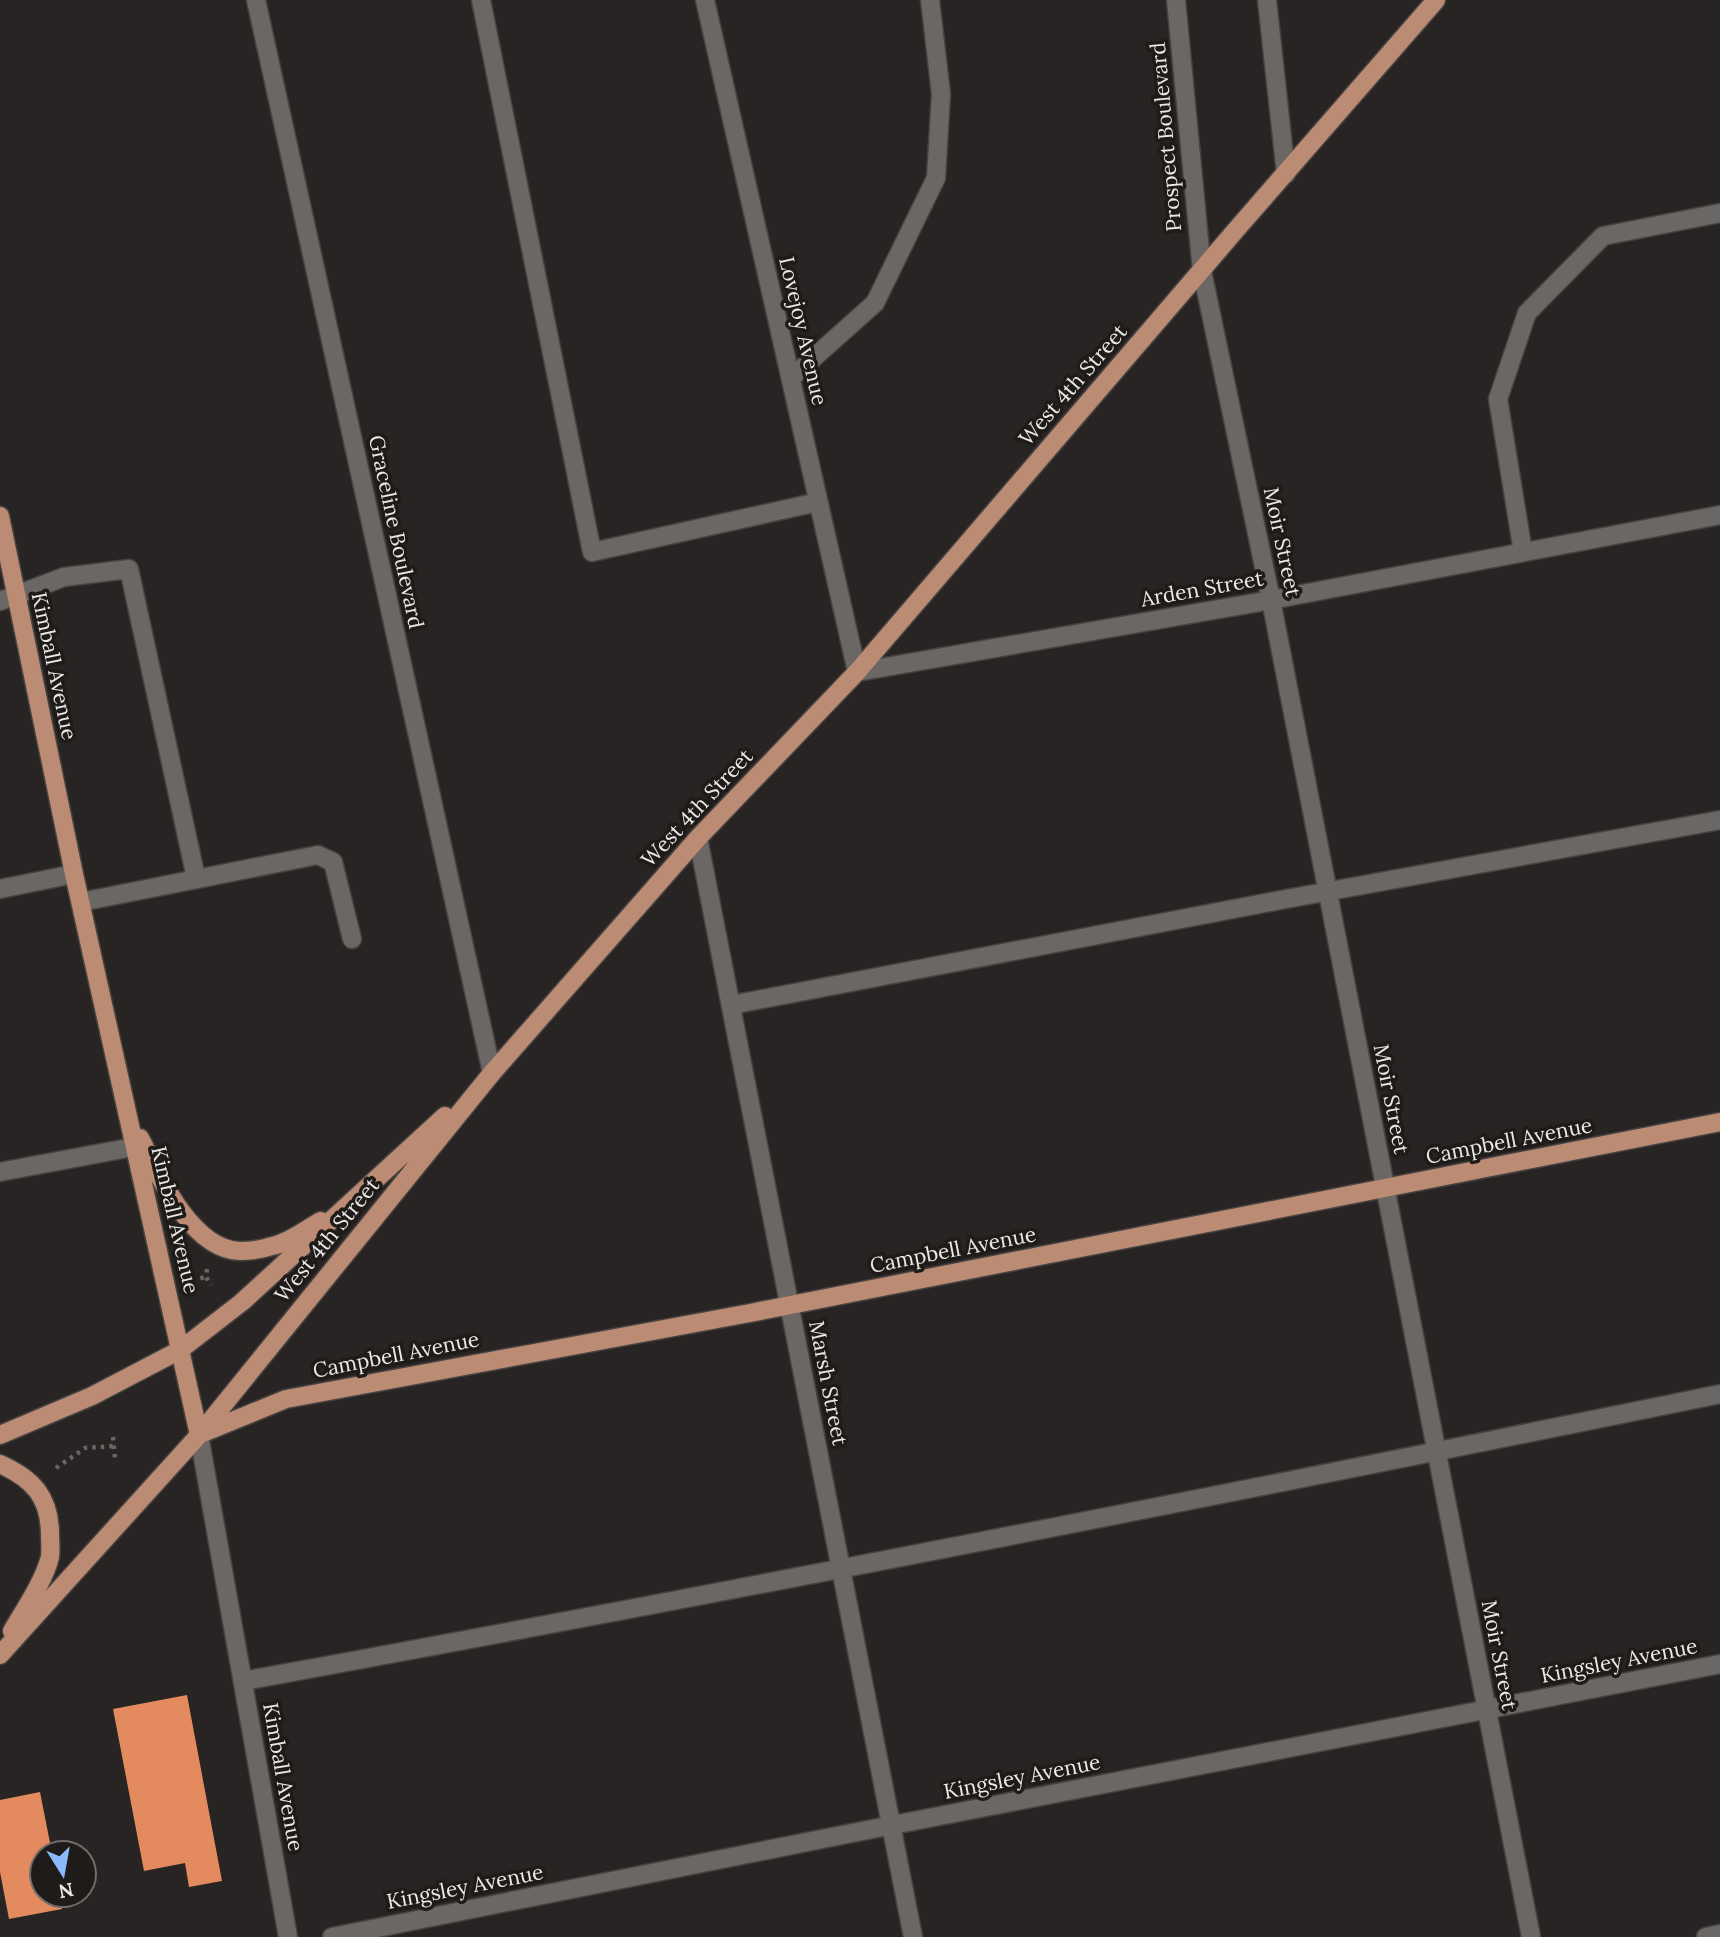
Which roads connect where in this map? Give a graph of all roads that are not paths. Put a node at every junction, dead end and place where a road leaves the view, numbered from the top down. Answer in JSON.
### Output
{"nodes":[{"id":1,"x":256,"y":0,"type":"edge"},
{"id":2,"x":481,"y":0,"type":"edge"},
{"id":3,"x":705,"y":0,"type":"edge"},
{"id":4,"x":930,"y":0,"type":"edge"},
{"id":5,"x":1176,"y":0,"type":"edge"},
{"id":6,"x":1267,"y":0,"type":"edge"},
{"id":7,"x":1436,"y":0,"type":"edge"},
{"id":8,"x":1286,"y":174,"type":"junction"},
{"id":9,"x":1720,"y":213,"type":"edge"},
{"id":10,"x":1202,"y":271,"type":"junction"},
{"id":11,"x":790,"y":378,"type":"junction"},
{"id":12,"x":818,"y":502,"type":"junction"},
{"id":13,"x":1720,"y":515,"type":"edge"},
{"id":14,"x":0,"y":516,"type":"edge"},
{"id":15,"x":1523,"y":552,"type":"junction"},
{"id":16,"x":8,"y":599,"type":"edge"},
{"id":17,"x":1271,"y":600,"type":"junction"},
{"id":18,"x":857,"y":672,"type":"junction"},
{"id":19,"x":1720,"y":820,"type":"edge"},
{"id":20,"x":698,"y":838,"type":"junction"},
{"id":21,"x":74,"y":874,"type":"junction"},
{"id":22,"x":196,"y":877,"type":"junction"},
{"id":23,"x":0,"y":889,"type":"edge"},
{"id":24,"x":1328,"y":892,"type":"junction"},
{"id":25,"x":81,"y":902,"type":"junction"},
{"id":26,"x":352,"y":939,"type":"dead end"},
{"id":27,"x":731,"y":1005,"type":"junction"},
{"id":28,"x":492,"y":1073,"type":"junction"},
{"id":29,"x":1720,"y":1122,"type":"edge"},
{"id":30,"x":139,"y":1145,"type":"junction"},
{"id":31,"x":0,"y":1172,"type":"edge"},
{"id":32,"x":1385,"y":1189,"type":"junction"},
{"id":33,"x":345,"y":1208,"type":"junction"},
{"id":34,"x":789,"y":1305,"type":"junction"},
{"id":35,"x":180,"y":1350,"type":"junction"},
{"id":36,"x":1720,"y":1394,"type":"edge"},
{"id":37,"x":0,"y":1435,"type":"edge"},
{"id":38,"x":199,"y":1435,"type":"junction"},
{"id":39,"x":1437,"y":1452,"type":"junction"},
{"id":40,"x":0,"y":1464,"type":"edge"},
{"id":41,"x":841,"y":1567,"type":"junction"},
{"id":42,"x":0,"y":1653,"type":"edge"},
{"id":43,"x":1720,"y":1664,"type":"edge"},
{"id":44,"x":243,"y":1681,"type":"junction"},
{"id":45,"x":1487,"y":1710,"type":"junction"},
{"id":46,"x":891,"y":1825,"type":"junction"},
{"id":47,"x":1720,"y":1934,"type":"edge"},
{"id":48,"x":288,"y":1937,"type":"edge"},
{"id":49,"x":332,"y":1937,"type":"edge"},
{"id":50,"x":913,"y":1937,"type":"edge"},
{"id":51,"x":1531,"y":1937,"type":"edge"},
{"id":52,"x":1706,"y":1937,"type":"edge"}],
"edges":[{"from":1,"to":28,"type":"street","name":"Graceline Boulevard"},
{"from":2,"to":12,"type":"street"},
{"from":3,"to":11,"type":"street","name":"Lovejoy Avenue"},
{"from":4,"to":11,"type":"street"},
{"from":5,"to":10,"type":"street","name":"Prospect Boulevard"},
{"from":6,"to":8,"type":"street"},
{"from":7,"to":8,"type":"main road","name":"West 4th Street"},
{"from":8,"to":10,"type":"main road","name":"West 4th Street"},
{"from":9,"to":15,"type":"street"},
{"from":10,"to":17,"type":"street","name":"Moir Street"},
{"from":10,"to":18,"type":"main road","name":"West 4th Street"},
{"from":11,"to":12,"type":"street","name":"Lovejoy Avenue"},
{"from":12,"to":18,"type":"street","name":"Lovejoy Avenue"},
{"from":13,"to":15,"type":"street","name":"Arden Street"},
{"from":14,"to":16,"type":"main road","name":"Kimball Avenue"},
{"from":15,"to":17,"type":"street","name":"Arden Street"},
{"from":16,"to":21,"type":"main road","name":"Kimball Avenue"},
{"from":16,"to":22,"type":"street"},
{"from":17,"to":18,"type":"street","name":"Arden Street"},
{"from":17,"to":24,"type":"street","name":"Moir Street"},
{"from":18,"to":20,"type":"main road","name":"West 4th Street"},
{"from":19,"to":24,"type":"street"},
{"from":20,"to":27,"type":"street","name":"Marsh Street"},
{"from":20,"to":28,"type":"main road","name":"West 4th Street"},
{"from":21,"to":23,"type":"street"},
{"from":21,"to":25,"type":"main road","name":"Kimball Avenue"},
{"from":22,"to":25,"type":"street"},
{"from":22,"to":26,"type":"street"},
{"from":24,"to":27,"type":"street"},
{"from":24,"to":32,"type":"street","name":"Moir Street"},
{"from":25,"to":30,"type":"main road","name":"Kimball Avenue"},
{"from":27,"to":34,"type":"street","name":"Marsh Street"},
{"from":28,"to":33,"type":"main road"},
{"from":28,"to":38,"type":"main road","name":"West 4th Street"},
{"from":29,"to":32,"type":"main road","name":"Campbell Avenue"},
{"from":30,"to":31,"type":"street"},
{"from":30,"to":33,"type":"main road"},
{"from":30,"to":35,"type":"main road","name":"Kimball Avenue"},
{"from":32,"to":34,"type":"main road","name":"Campbell Avenue"},
{"from":32,"to":39,"type":"street","name":"Moir Street"},
{"from":33,"to":35,"type":"main road"},
{"from":34,"to":38,"type":"main road","name":"Campbell Avenue"},
{"from":34,"to":41,"type":"street","name":"Marsh Street"},
{"from":35,"to":37,"type":"main road"},
{"from":35,"to":38,"type":"main road","name":"Kimball Avenue"},
{"from":36,"to":39,"type":"street"},
{"from":38,"to":42,"type":"main road","name":"West 4th Street"},
{"from":38,"to":44,"type":"street","name":"Kimball Avenue"},
{"from":39,"to":41,"type":"street"},
{"from":39,"to":45,"type":"street","name":"Moir Street"},
{"from":40,"to":42,"type":"main road"},
{"from":41,"to":44,"type":"street"},
{"from":41,"to":46,"type":"street","name":"Marsh Street"},
{"from":43,"to":45,"type":"street","name":"Kingsley Avenue"},
{"from":44,"to":48,"type":"street","name":"Kimball Avenue"},
{"from":45,"to":46,"type":"street","name":"Kingsley Avenue"},
{"from":45,"to":51,"type":"street","name":"Moir Street"},
{"from":46,"to":49,"type":"street","name":"Kingsley Avenue"},
{"from":46,"to":50,"type":"street","name":"Marsh Street"},
{"from":47,"to":52,"type":"street"}]}
